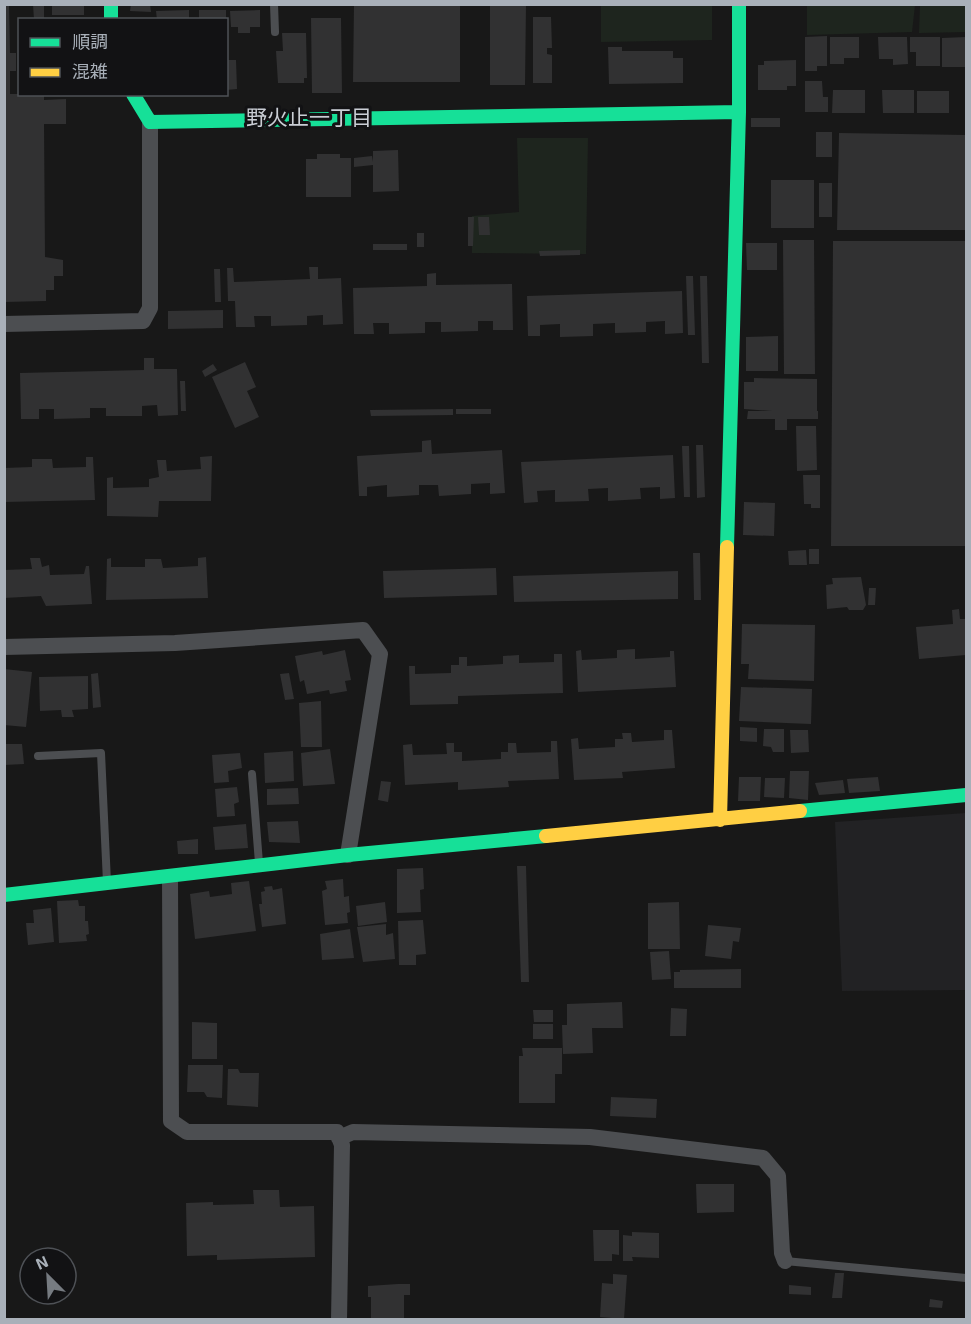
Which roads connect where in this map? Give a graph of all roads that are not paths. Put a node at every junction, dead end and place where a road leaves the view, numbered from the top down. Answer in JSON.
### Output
{"nodes":[{"id":1,"x":274,"y":4,"type":"edge"},
{"id":2,"x":739,"y":4,"type":"edge"},
{"id":3,"x":275,"y":32,"type":"dead end"},
{"id":4,"x":134,"y":96,"type":"edge"},
{"id":5,"x":739,"y":112,"type":"junction"},
{"id":6,"x":150,"y":122,"type":"junction"},
{"id":7,"x":4,"y":324,"type":"edge"},
{"id":8,"x":4,"y":647,"type":"edge"},
{"id":9,"x":38,"y":756,"type":"dead end"},
{"id":10,"x":252,"y":774,"type":"dead end"},
{"id":11,"x":966,"y":795,"type":"edge"},
{"id":12,"x":720,"y":820,"type":"junction"},
{"id":13,"x":348,"y":855,"type":"junction"},
{"id":14,"x":259,"y":866,"type":"junction"},
{"id":15,"x":170,"y":878,"type":"junction"},
{"id":16,"x":107,"y":884,"type":"junction"},
{"id":17,"x":4,"y":895,"type":"edge"},
{"id":18,"x":339,"y":1138,"type":"junction"},
{"id":19,"x":785,"y":1261,"type":"joint"},
{"id":20,"x":966,"y":1278,"type":"edge"},
{"id":21,"x":339,"y":1320,"type":"edge"}],
"edges":[{"from":1,"to":3,"type":"lane"},
{"from":2,"to":5,"type":"street"},
{"from":4,"to":6,"type":"street"},
{"from":5,"to":6,"type":"street"},
{"from":5,"to":12,"type":"street"},
{"from":6,"to":7,"type":"street"},
{"from":8,"to":13,"type":"street"},
{"from":9,"to":16,"type":"lane"},
{"from":10,"to":14,"type":"lane"},
{"from":11,"to":12,"type":"street"},
{"from":12,"to":13,"type":"street"},
{"from":13,"to":14,"type":"street"},
{"from":14,"to":15,"type":"street"},
{"from":15,"to":16,"type":"street"},
{"from":15,"to":18,"type":"street"},
{"from":16,"to":17,"type":"street"},
{"from":18,"to":19,"type":"street"},
{"from":18,"to":21,"type":"street"},
{"from":19,"to":20,"type":"lane"}]}
